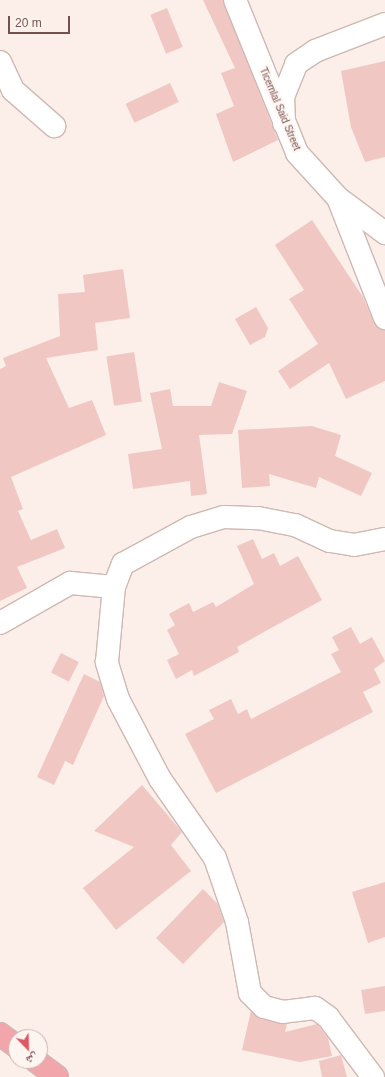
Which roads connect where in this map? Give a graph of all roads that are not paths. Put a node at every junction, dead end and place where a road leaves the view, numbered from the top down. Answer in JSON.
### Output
{"nodes":[{"id":1,"x":234,"y":0,"type":"edge"},
{"id":2,"x":385,"y":24,"type":"edge"},
{"id":3,"x":0,"y":62,"type":"edge"},
{"id":4,"x":284,"y":122,"type":"junction"},
{"id":5,"x":54,"y":126,"type":"dead end"},
{"id":6,"x":338,"y":198,"type":"junction"},
{"id":7,"x":385,"y":232,"type":"edge"},
{"id":8,"x":385,"y":318,"type":"edge"},
{"id":9,"x":385,"y":539,"type":"edge"},
{"id":10,"x":114,"y":587,"type":"junction"},
{"id":11,"x":0,"y":623,"type":"edge"},
{"id":12,"x":46,"y":1069,"type":"edge"},
{"id":13,"x":57,"y":1077,"type":"edge"},
{"id":14,"x":374,"y":1077,"type":"edge"}],
"edges":[{"from":1,"to":4,"type":"street","name":"Ticemlal Said Street"},
{"from":2,"to":4,"type":"street"},
{"from":3,"to":5,"type":"street"},
{"from":4,"to":6,"type":"street","name":"Ticemlal Said Street"},
{"from":6,"to":7,"type":"street","name":"Ticemlal Said Street"},
{"from":6,"to":8,"type":"street"},
{"from":9,"to":10,"type":"street"},
{"from":10,"to":11,"type":"street"},
{"from":10,"to":14,"type":"street"},
{"from":12,"to":13,"type":"highway"}]}
